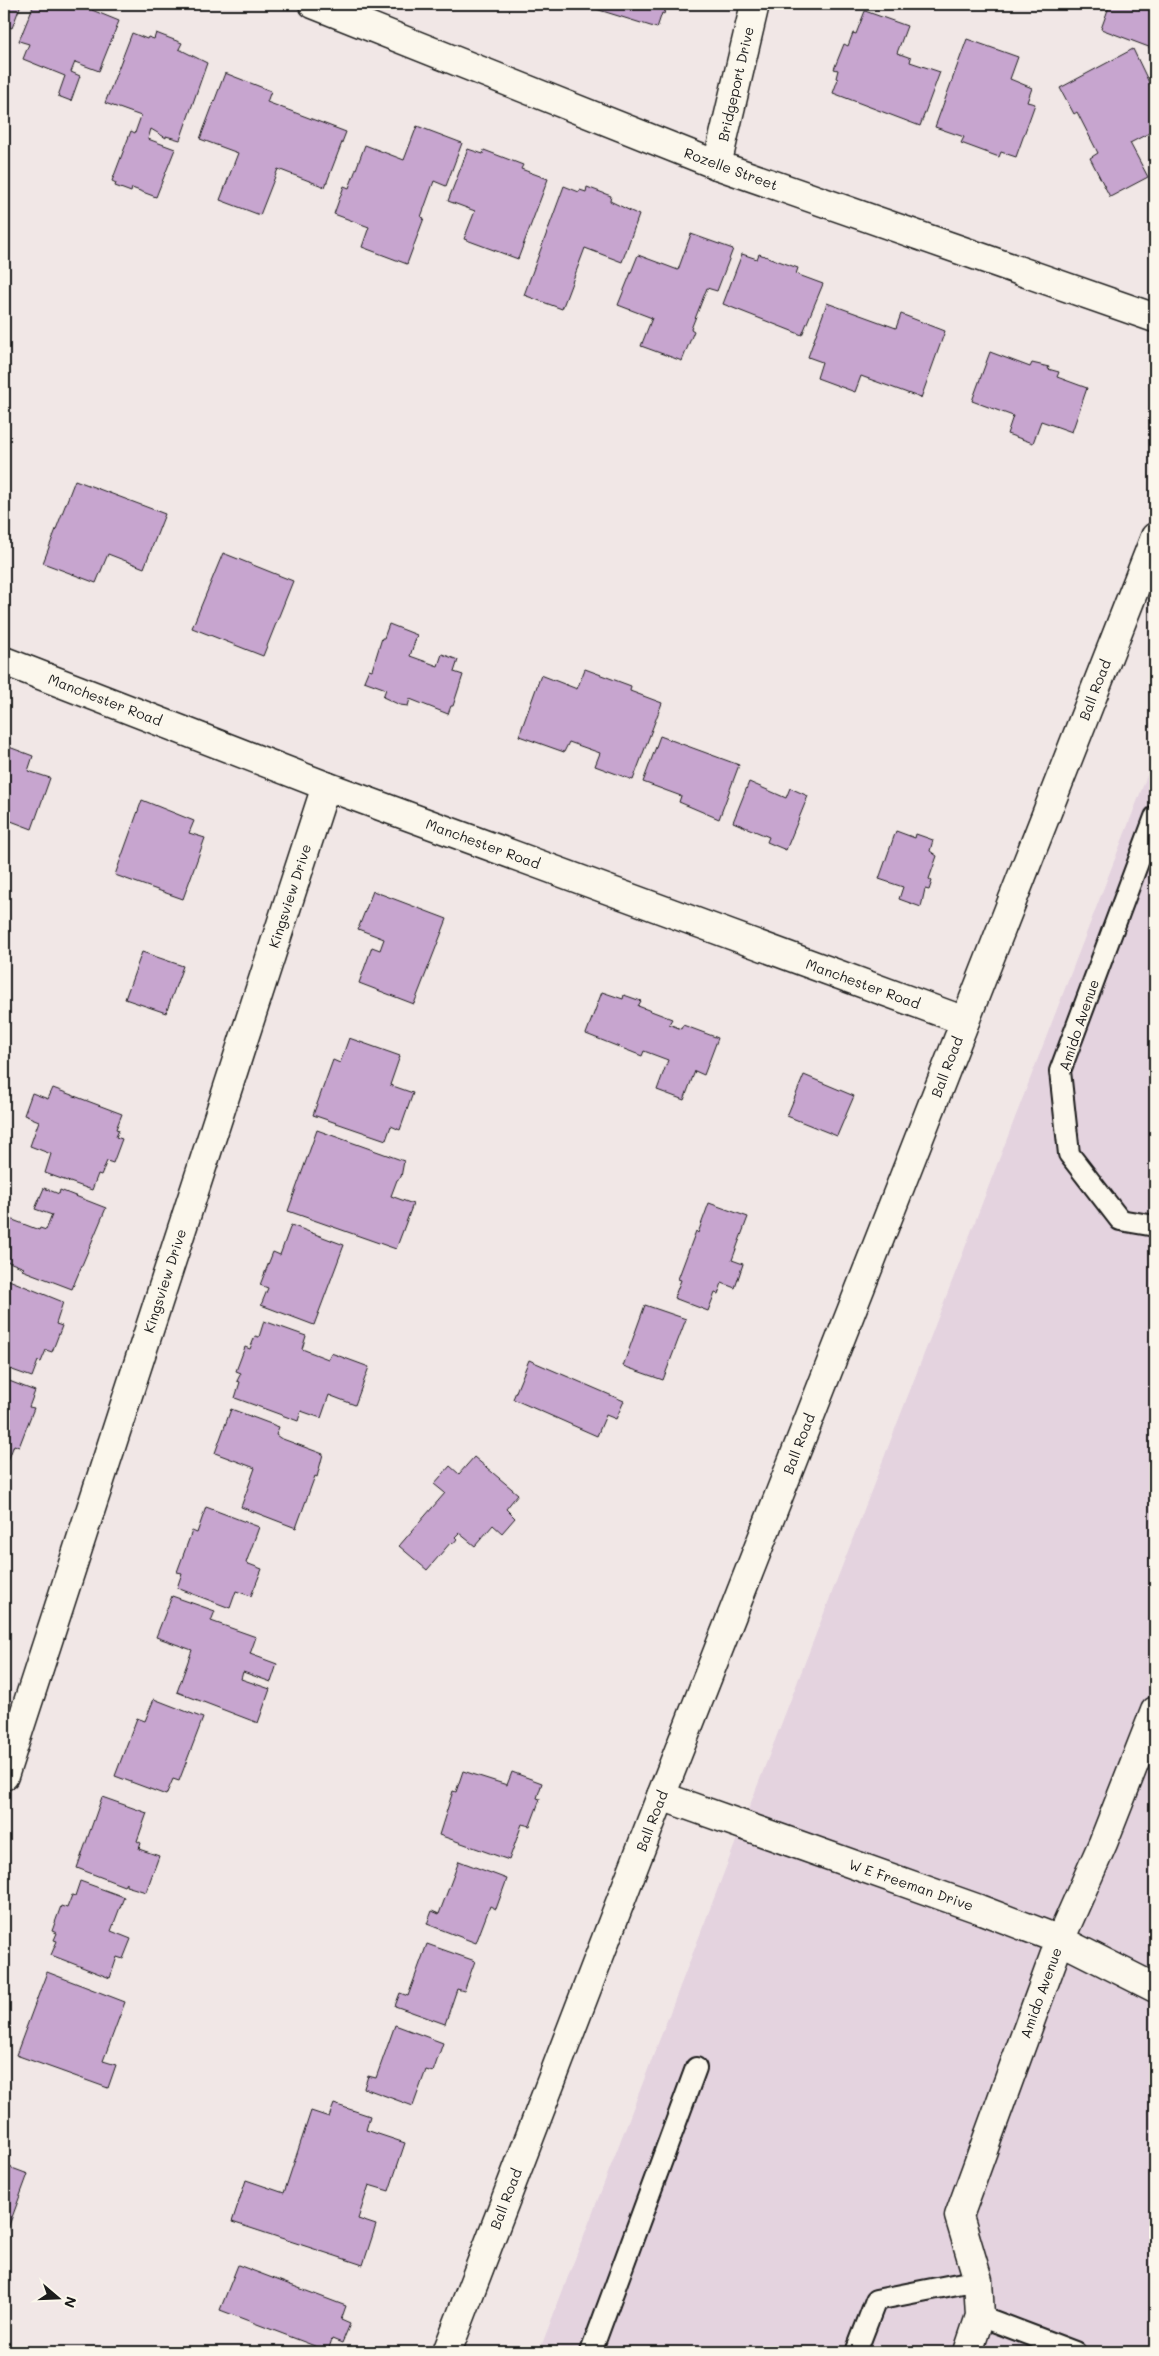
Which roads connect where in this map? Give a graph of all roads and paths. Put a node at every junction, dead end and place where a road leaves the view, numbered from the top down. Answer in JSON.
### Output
{"nodes":[{"id":1,"x":313,"y":4,"type":"edge"},
{"id":2,"x":755,"y":4,"type":"edge"},
{"id":3,"x":717,"y":165,"type":"junction"},
{"id":4,"x":1155,"y":318,"type":"edge"},
{"id":5,"x":1155,"y":537,"type":"edge"},
{"id":6,"x":4,"y":661,"type":"edge"},
{"id":7,"x":326,"y":786,"type":"junction"},
{"id":8,"x":1155,"y":817,"type":"edge"},
{"id":9,"x":965,"y":1021,"type":"junction"},
{"id":10,"x":1155,"y":1226,"type":"edge"},
{"id":11,"x":1155,"y":1711,"type":"edge"},
{"id":12,"x":4,"y":1776,"type":"edge"},
{"id":13,"x":661,"y":1796,"type":"junction"},
{"id":14,"x":1060,"y":1940,"type":"junction"},
{"id":15,"x":1155,"y":1988,"type":"edge"},
{"id":16,"x":696,"y":2068,"type":"dead end"},
{"id":17,"x":978,"y":2280,"type":"junction"},
{"id":18,"x":980,"y":2316,"type":"junction"},
{"id":19,"x":446,"y":2352,"type":"edge"},
{"id":20,"x":591,"y":2352,"type":"edge"},
{"id":21,"x":856,"y":2352,"type":"edge"},
{"id":22,"x":968,"y":2352,"type":"edge"},
{"id":23,"x":1076,"y":2352,"type":"edge"}],
"edges":[{"from":1,"to":3,"type":"street","name":"Rozelle Street"},
{"from":2,"to":3,"type":"street","name":"Bridgeport Drive"},
{"from":3,"to":4,"type":"street","name":"Rozelle Street"},
{"from":5,"to":9,"type":"street","name":"Ball Road"},
{"from":6,"to":7,"type":"street","name":"Manchester Road"},
{"from":7,"to":9,"type":"street","name":"Manchester Road"},
{"from":7,"to":12,"type":"street","name":"Kingsview Drive"},
{"from":8,"to":10,"type":"lane","name":"Amido Avenue"},
{"from":9,"to":13,"type":"street","name":"Ball Road"},
{"from":11,"to":14,"type":"street","name":"Amido Avenue"},
{"from":13,"to":14,"type":"street","name":"W E Freeman Drive"},
{"from":13,"to":19,"type":"street","name":"Ball Road"},
{"from":14,"to":15,"type":"street","name":"W E Freeman Drive"},
{"from":14,"to":17,"type":"street","name":"Amido Avenue"},
{"from":16,"to":20,"type":"lane"},
{"from":17,"to":18,"type":"street","name":"Amido Avenue"},
{"from":17,"to":21,"type":"lane"},
{"from":18,"to":22,"type":"street","name":"Amido Avenue"},
{"from":18,"to":23,"type":"lane"}]}
